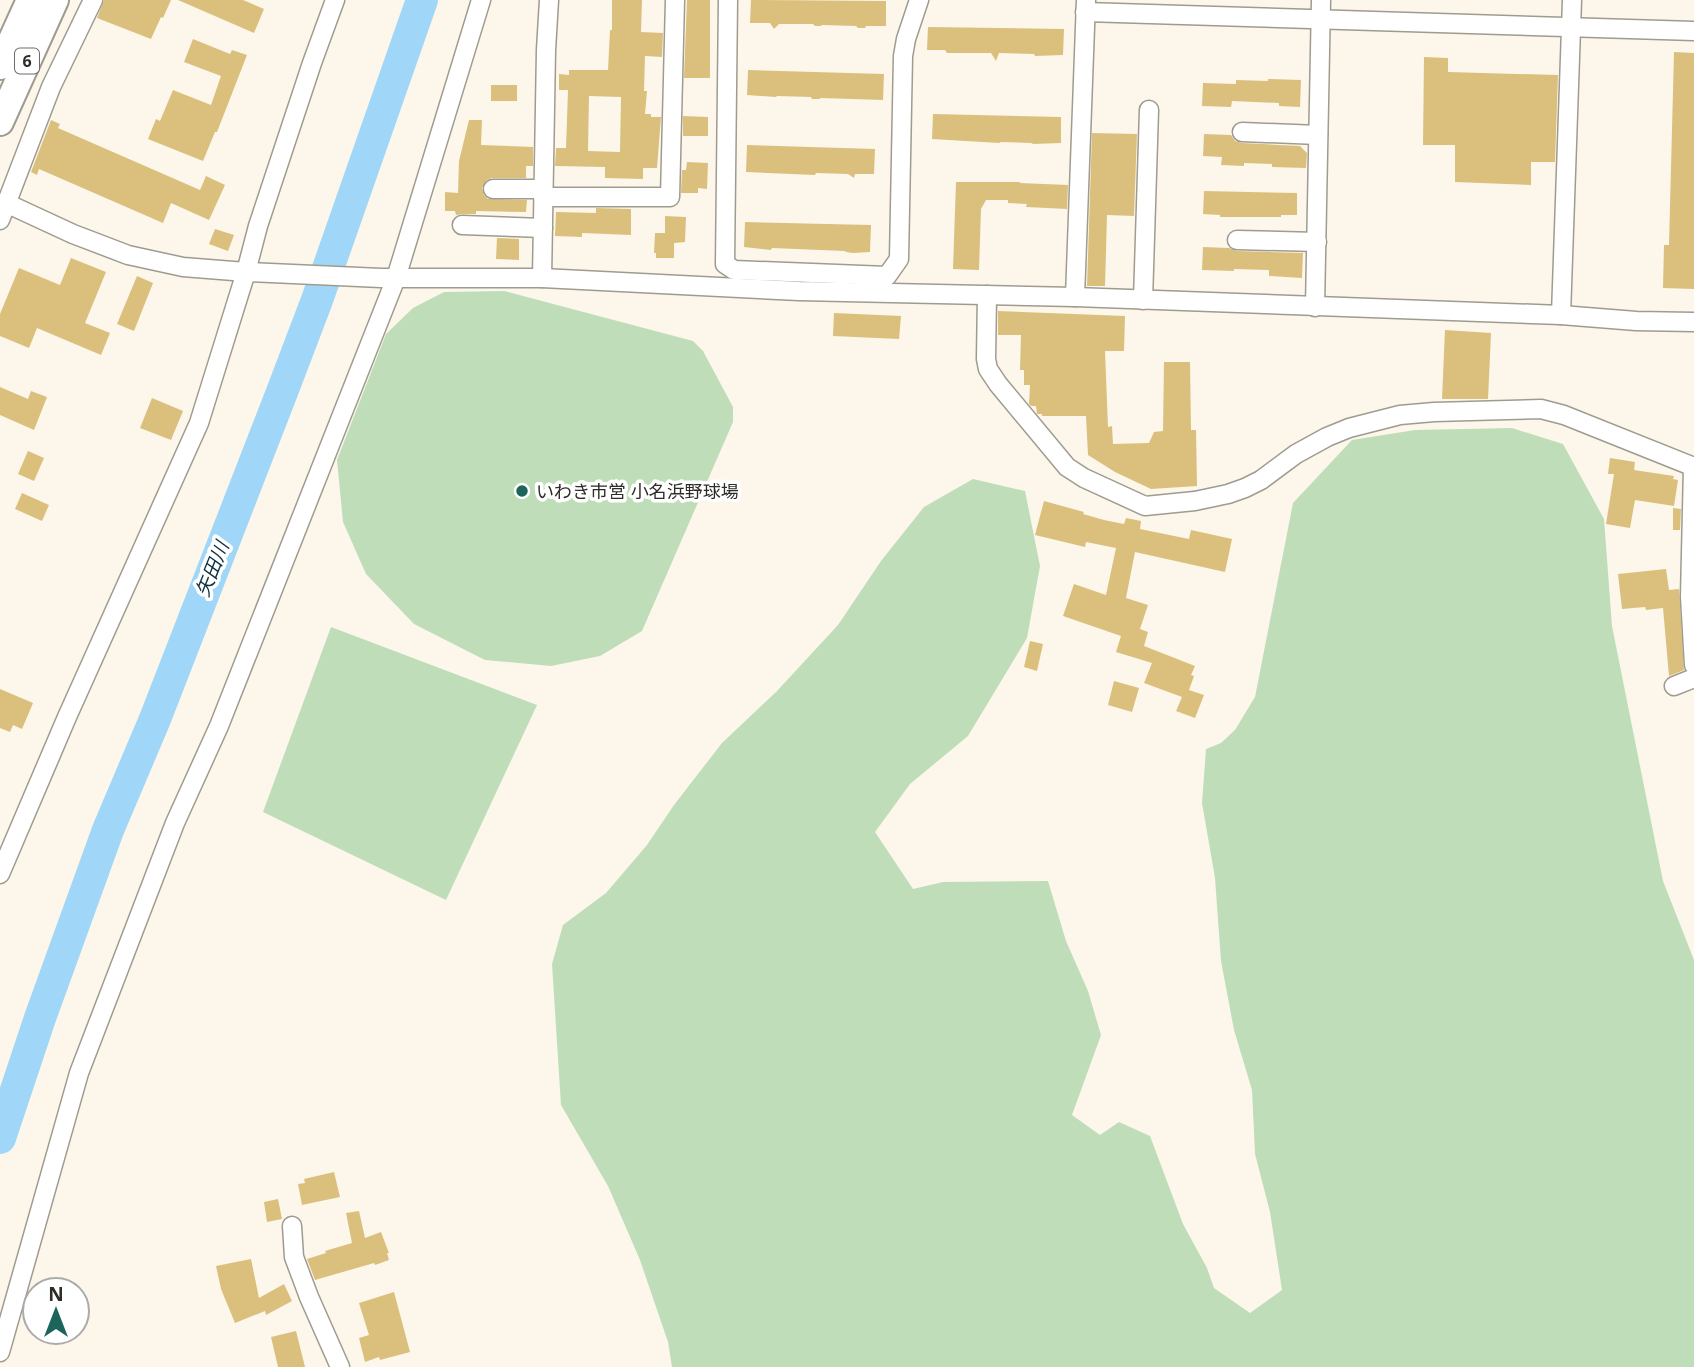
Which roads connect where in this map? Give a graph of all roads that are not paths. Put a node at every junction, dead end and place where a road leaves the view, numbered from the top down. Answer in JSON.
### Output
{"nodes":[{"id":1,"x":30,"y":0,"type":"edge"},
{"id":2,"x":55,"y":0,"type":"edge"},
{"id":3,"x":93,"y":0,"type":"edge"},
{"id":4,"x":335,"y":0,"type":"edge"},
{"id":5,"x":481,"y":0,"type":"edge"},
{"id":6,"x":549,"y":0,"type":"edge"},
{"id":7,"x":675,"y":0,"type":"edge"},
{"id":8,"x":729,"y":0,"type":"edge"},
{"id":9,"x":919,"y":0,"type":"edge"},
{"id":10,"x":1321,"y":0,"type":"edge"},
{"id":11,"x":1572,"y":0,"type":"edge"},
{"id":12,"x":1086,"y":6,"type":"edge"},
{"id":13,"x":1320,"y":20,"type":"junction"},
{"id":14,"x":1570,"y":26,"type":"junction"},
{"id":15,"x":1694,"y":31,"type":"edge"},
{"id":16,"x":0,"y":66,"type":"edge"},
{"id":17,"x":1149,"y":110,"type":"dead end"},
{"id":18,"x":0,"y":122,"type":"edge"},
{"id":19,"x":1242,"y":132,"type":"dead end"},
{"id":20,"x":1318,"y":135,"type":"junction"},
{"id":21,"x":493,"y":189,"type":"dead end"},
{"id":22,"x":543,"y":193,"type":"junction"},
{"id":23,"x":3,"y":211,"type":"edge"},
{"id":24,"x":462,"y":225,"type":"dead end"},
{"id":25,"x":542,"y":228,"type":"junction"},
{"id":26,"x":1237,"y":240,"type":"dead end"},
{"id":27,"x":1317,"y":242,"type":"junction"},
{"id":28,"x":254,"y":272,"type":"junction"},
{"id":29,"x":388,"y":278,"type":"junction"},
{"id":30,"x":542,"y":278,"type":"junction"},
{"id":31,"x":986,"y":295,"type":"junction"},
{"id":32,"x":1075,"y":297,"type":"junction"},
{"id":33,"x":1143,"y":300,"type":"junction"},
{"id":34,"x":1315,"y":307,"type":"junction"},
{"id":35,"x":1561,"y":315,"type":"junction"},
{"id":36,"x":1694,"y":322,"type":"edge"},
{"id":37,"x":1693,"y":467,"type":"edge"},
{"id":38,"x":1694,"y":665,"type":"edge"},
{"id":39,"x":1694,"y":678,"type":"edge"},
{"id":40,"x":1674,"y":686,"type":"dead end"},
{"id":41,"x":6,"y":842,"type":"edge"},
{"id":42,"x":0,"y":874,"type":"edge"},
{"id":43,"x":292,"y":1226,"type":"dead end"},
{"id":44,"x":0,"y":1352,"type":"edge"},
{"id":45,"x":340,"y":1367,"type":"edge"}],
"edges":[{"from":1,"to":16,"type":"highway","number":"6"},
{"from":2,"to":18,"type":"highway","number":"6"},
{"from":3,"to":23,"type":"street"},
{"from":4,"to":28,"type":"street"},
{"from":5,"to":29,"type":"street"},
{"from":6,"to":22,"type":"street"},
{"from":7,"to":22,"type":"street"},
{"from":8,"to":9,"type":"street"},
{"from":10,"to":13,"type":"street"},
{"from":11,"to":14,"type":"street"},
{"from":12,"to":13,"type":"street"},
{"from":12,"to":32,"type":"street"},
{"from":13,"to":14,"type":"street"},
{"from":13,"to":20,"type":"street"},
{"from":14,"to":15,"type":"street"},
{"from":14,"to":35,"type":"street"},
{"from":17,"to":33,"type":"street"},
{"from":19,"to":20,"type":"street"},
{"from":20,"to":27,"type":"street"},
{"from":21,"to":22,"type":"street"},
{"from":22,"to":25,"type":"street"},
{"from":23,"to":28,"type":"street"},
{"from":24,"to":25,"type":"street"},
{"from":25,"to":30,"type":"street"},
{"from":26,"to":27,"type":"street"},
{"from":27,"to":34,"type":"street"},
{"from":28,"to":29,"type":"street"},
{"from":28,"to":41,"type":"street"},
{"from":29,"to":30,"type":"street"},
{"from":29,"to":44,"type":"street"},
{"from":30,"to":31,"type":"street"},
{"from":31,"to":32,"type":"street"},
{"from":31,"to":37,"type":"street"},
{"from":32,"to":33,"type":"street"},
{"from":33,"to":34,"type":"street"},
{"from":34,"to":35,"type":"street"},
{"from":35,"to":36,"type":"street"},
{"from":37,"to":38,"type":"street"},
{"from":39,"to":40,"type":"street"},
{"from":41,"to":42,"type":"street"},
{"from":43,"to":45,"type":"street"}]}
